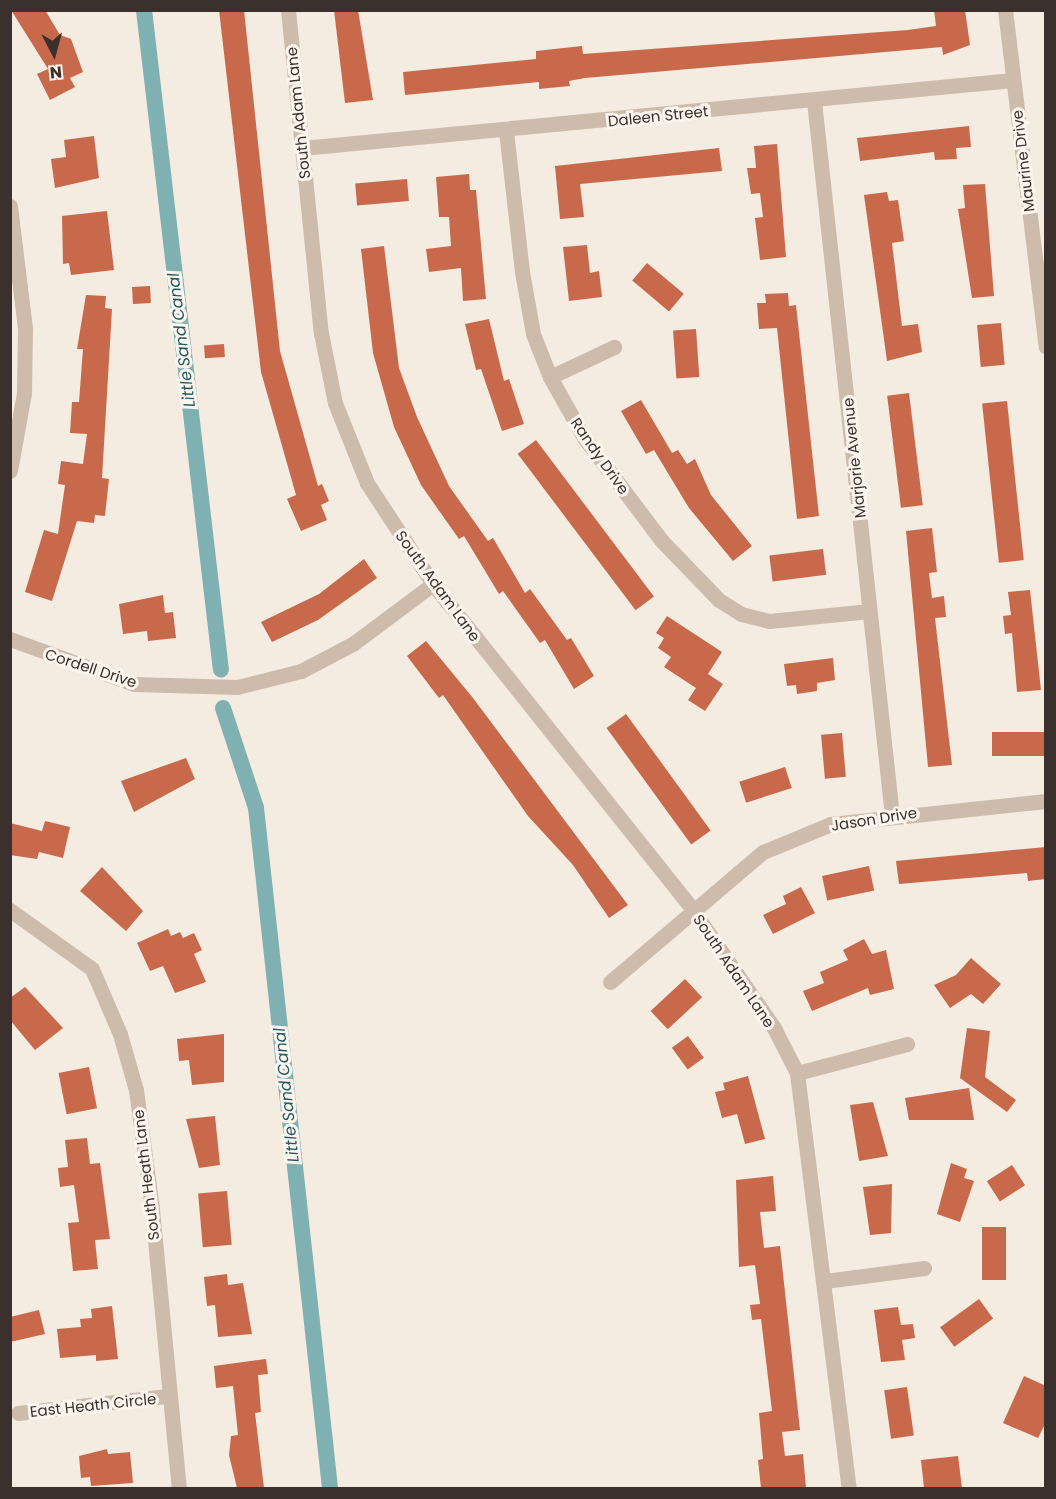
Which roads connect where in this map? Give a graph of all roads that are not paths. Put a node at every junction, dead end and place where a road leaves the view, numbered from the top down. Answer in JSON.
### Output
{"nodes":[{"id":1,"x":288,"y":10,"type":"edge"},
{"id":2,"x":1005,"y":10,"type":"edge"},
{"id":3,"x":1013,"y":80,"type":"junction"},
{"id":4,"x":814,"y":101,"type":"junction"},
{"id":5,"x":506,"y":130,"type":"junction"},
{"id":6,"x":302,"y":148,"type":"junction"},
{"id":7,"x":10,"y":206,"type":"edge"},
{"id":8,"x":614,"y":346,"type":"dead end"},
{"id":9,"x":1046,"y":347,"type":"edge"},
{"id":10,"x":550,"y":377,"type":"junction"},
{"id":11,"x":10,"y":471,"type":"edge"},
{"id":12,"x":433,"y":584,"type":"junction"},
{"id":13,"x":870,"y":611,"type":"junction"},
{"id":14,"x":10,"y":639,"type":"edge"},
{"id":15,"x":1046,"y":801,"type":"edge"},
{"id":16,"x":892,"y":814,"type":"junction"},
{"id":17,"x":692,"y":909,"type":"junction"},
{"id":18,"x":10,"y":910,"type":"edge"},
{"id":19,"x":610,"y":982,"type":"dead end"},
{"id":20,"x":907,"y":1044,"type":"dead end"},
{"id":21,"x":797,"y":1073,"type":"junction"},
{"id":22,"x":924,"y":1268,"type":"dead end"},
{"id":23,"x":825,"y":1281,"type":"junction"},
{"id":24,"x":168,"y":1396,"type":"junction"},
{"id":25,"x":18,"y":1413,"type":"dead end"},
{"id":26,"x":179,"y":1488,"type":"edge"},
{"id":27,"x":849,"y":1488,"type":"edge"}],
"edges":[{"from":1,"to":6,"type":"street","name":"South Adam Lane"},
{"from":2,"to":3,"type":"street","name":"Maurine Drive"},
{"from":3,"to":4,"type":"street","name":"Daleen Street"},
{"from":3,"to":9,"type":"street","name":"Maurine Drive"},
{"from":4,"to":5,"type":"street","name":"Daleen Street"},
{"from":4,"to":13,"type":"street","name":"Marjorie Avenue"},
{"from":5,"to":6,"type":"street","name":"Daleen Street"},
{"from":5,"to":10,"type":"street","name":"Randy Drive"},
{"from":6,"to":12,"type":"street","name":"South Adam Lane"},
{"from":7,"to":11,"type":"street"},
{"from":8,"to":10,"type":"street"},
{"from":10,"to":13,"type":"street","name":"Randy Drive"},
{"from":12,"to":14,"type":"street","name":"Cordell Drive"},
{"from":12,"to":17,"type":"street","name":"South Adam Lane"},
{"from":13,"to":16,"type":"street","name":"Marjorie Avenue"},
{"from":15,"to":16,"type":"street","name":"Jason Drive"},
{"from":16,"to":17,"type":"street","name":"Jason Drive"},
{"from":17,"to":19,"type":"street","name":"Jason Drive"},
{"from":17,"to":21,"type":"street","name":"South Adam Lane"},
{"from":18,"to":24,"type":"street","name":"South Heath Lane"},
{"from":20,"to":21,"type":"street"},
{"from":21,"to":23,"type":"street","name":"South Adam Lane"},
{"from":22,"to":23,"type":"street"},
{"from":23,"to":27,"type":"street","name":"South Adam Lane"},
{"from":24,"to":25,"type":"street","name":"East Heath Circle"},
{"from":24,"to":26,"type":"street","name":"South Heath Lane"}]}
